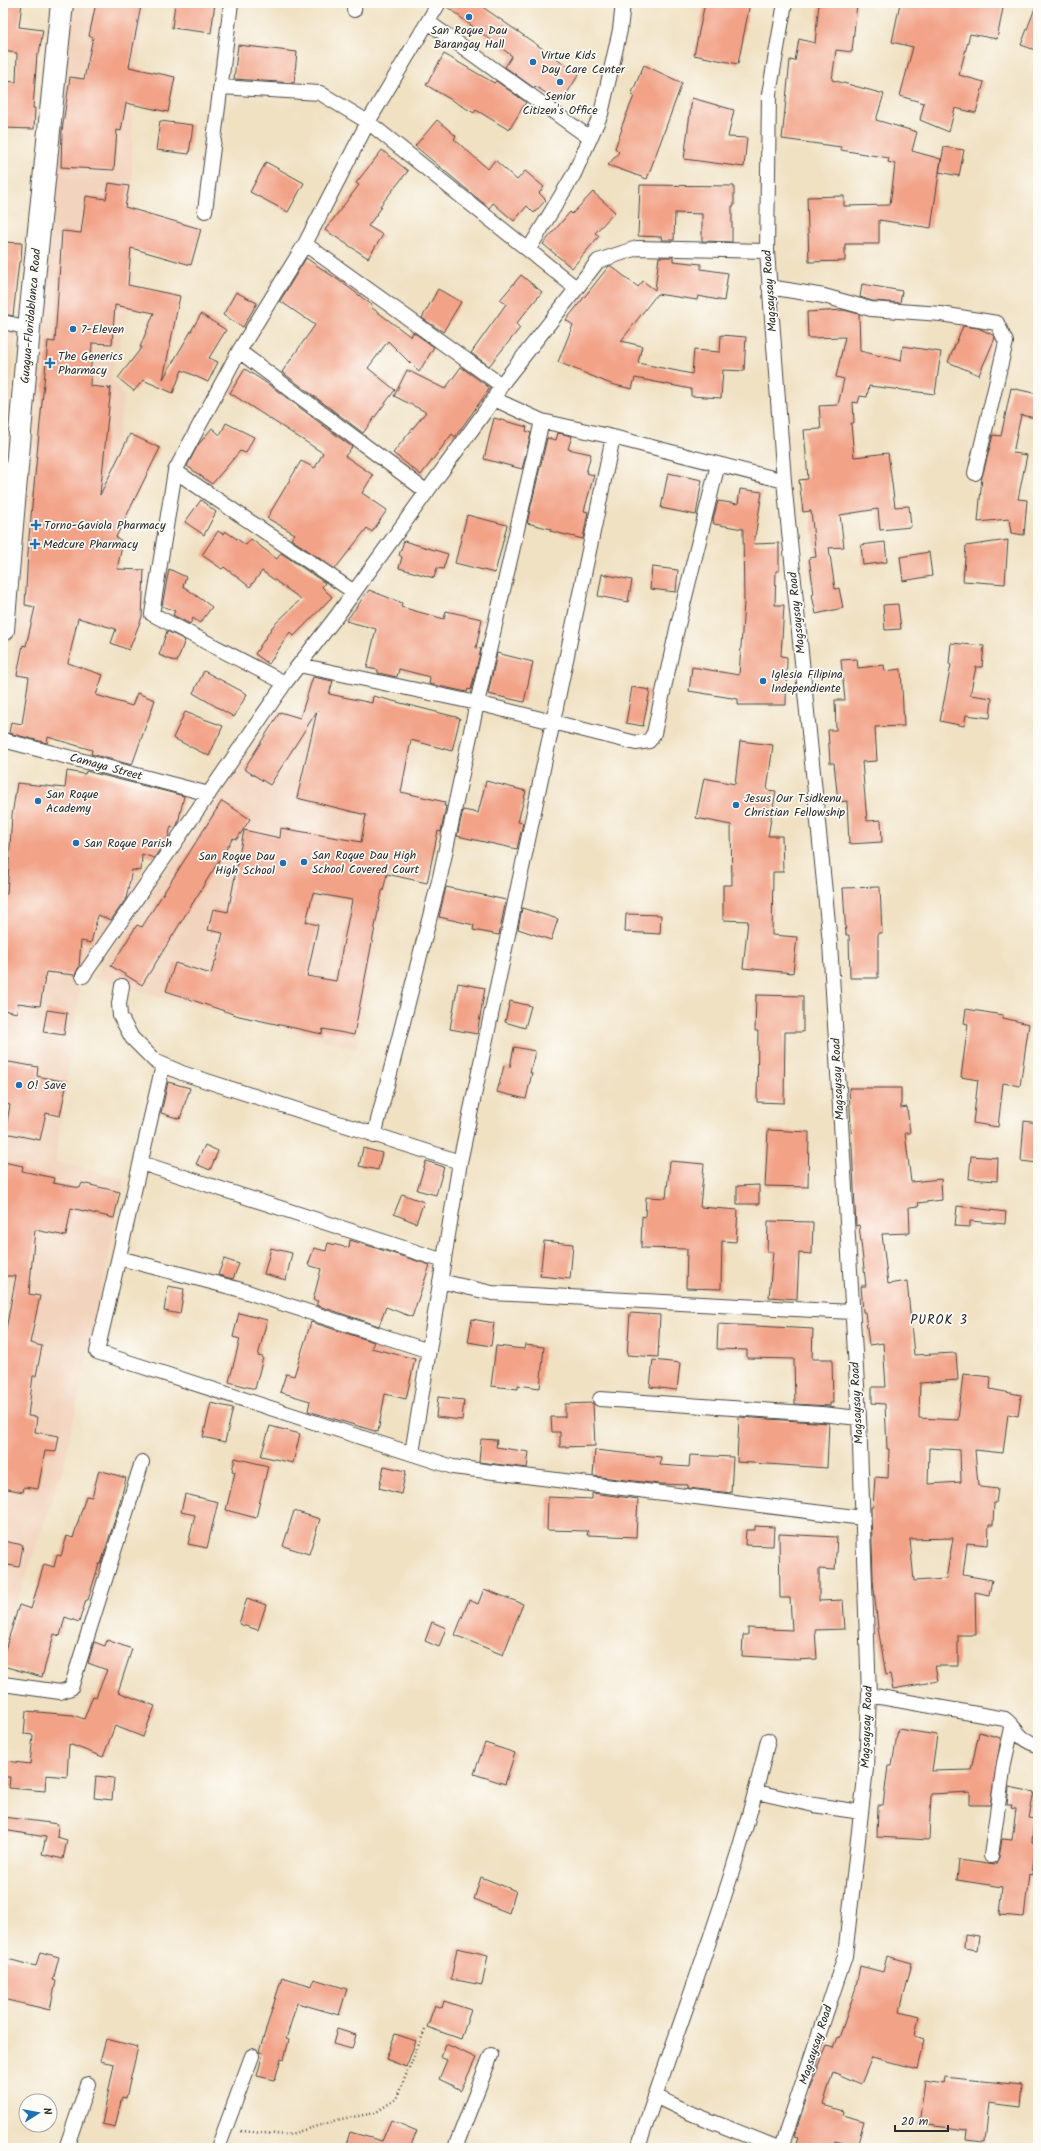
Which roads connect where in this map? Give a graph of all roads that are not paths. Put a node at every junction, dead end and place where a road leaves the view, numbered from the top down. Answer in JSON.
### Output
{"nodes":[{"id":1,"x":62,"y":3,"type":"edge"},
{"id":2,"x":231,"y":3,"type":"edge"},
{"id":3,"x":439,"y":3,"type":"edge"},
{"id":4,"x":623,"y":3,"type":"edge"},
{"id":5,"x":784,"y":3,"type":"edge"},
{"id":6,"x":428,"y":22,"type":"junction"},
{"id":7,"x":221,"y":87,"type":"junction"},
{"id":8,"x":368,"y":122,"type":"junction"},
{"id":9,"x":590,"y":138,"type":"junction"},
{"id":10,"x":205,"y":211,"type":"dead end"},
{"id":11,"x":305,"y":244,"type":"junction"},
{"id":12,"x":529,"y":250,"type":"junction"},
{"id":13,"x":766,"y":251,"type":"junction"},
{"id":14,"x":769,"y":287,"type":"junction"},
{"id":15,"x":576,"y":288,"type":"junction"},
{"id":16,"x":3,"y":322,"type":"edge"},
{"id":17,"x":29,"y":328,"type":"junction"},
{"id":18,"x":239,"y":351,"type":"junction"},
{"id":19,"x":501,"y":386,"type":"junction"},
{"id":20,"x":494,"y":399,"type":"junction"},
{"id":21,"x":542,"y":421,"type":"junction"},
{"id":22,"x":613,"y":437,"type":"junction"},
{"id":23,"x":718,"y":464,"type":"junction"},
{"id":24,"x":175,"y":471,"type":"junction"},
{"id":25,"x":975,"y":473,"type":"dead end"},
{"id":26,"x":784,"y":481,"type":"junction"},
{"id":27,"x":427,"y":492,"type":"junction"},
{"id":28,"x":354,"y":592,"type":"junction"},
{"id":29,"x":3,"y":630,"type":"edge"},
{"id":30,"x":299,"y":664,"type":"junction"},
{"id":31,"x":285,"y":683,"type":"junction"},
{"id":32,"x":477,"y":703,"type":"junction"},
{"id":33,"x":554,"y":722,"type":"junction"},
{"id":34,"x":3,"y":740,"type":"edge"},
{"id":35,"x":209,"y":794,"type":"junction"},
{"id":36,"x":83,"y":976,"type":"dead end"},
{"id":37,"x":122,"y":986,"type":"dead end"},
{"id":38,"x":163,"y":1065,"type":"junction"},
{"id":39,"x":374,"y":1136,"type":"junction"},
{"id":40,"x":460,"y":1162,"type":"junction"},
{"id":41,"x":141,"y":1163,"type":"junction"},
{"id":42,"x":119,"y":1258,"type":"junction"},
{"id":43,"x":444,"y":1261,"type":"junction"},
{"id":44,"x":440,"y":1281,"type":"junction"},
{"id":45,"x":852,"y":1312,"type":"junction"},
{"id":46,"x":429,"y":1351,"type":"junction"},
{"id":47,"x":600,"y":1399,"type":"dead end"},
{"id":48,"x":859,"y":1418,"type":"junction"},
{"id":49,"x":412,"y":1453,"type":"junction"},
{"id":50,"x":142,"y":1462,"type":"dead end"},
{"id":51,"x":863,"y":1518,"type":"junction"},
{"id":52,"x":3,"y":1684,"type":"edge"},
{"id":53,"x":869,"y":1695,"type":"junction"},
{"id":54,"x":1012,"y":1728,"type":"junction"},
{"id":55,"x":768,"y":1740,"type":"dead end"},
{"id":56,"x":1038,"y":1745,"type":"edge"},
{"id":57,"x":757,"y":1792,"type":"junction"},
{"id":58,"x":861,"y":1812,"type":"junction"},
{"id":59,"x":991,"y":1856,"type":"dead end"},
{"id":60,"x":492,"y":2055,"type":"dead end"},
{"id":61,"x":252,"y":2056,"type":"dead end"},
{"id":62,"x":88,"y":2084,"type":"dead end"},
{"id":63,"x":655,"y":2096,"type":"junction"},
{"id":64,"x":66,"y":2148,"type":"edge"},
{"id":65,"x":218,"y":2148,"type":"edge"},
{"id":66,"x":455,"y":2148,"type":"edge"},
{"id":67,"x":638,"y":2148,"type":"edge"},
{"id":68,"x":780,"y":2148,"type":"edge"}],
"edges":[{"from":1,"to":17,"type":"main road","name":"Guagua-Floridablanca Road"},
{"from":2,"to":7,"type":"street"},
{"from":3,"to":6,"type":"street"},
{"from":4,"to":9,"type":"street"},
{"from":5,"to":13,"type":"street","name":"Magsaysay Road"},
{"from":6,"to":8,"type":"street"},
{"from":6,"to":9,"type":"street"},
{"from":7,"to":8,"type":"street"},
{"from":7,"to":10,"type":"street"},
{"from":8,"to":11,"type":"street"},
{"from":8,"to":12,"type":"street"},
{"from":9,"to":12,"type":"street"},
{"from":11,"to":18,"type":"street"},
{"from":11,"to":19,"type":"street"},
{"from":12,"to":15,"type":"street"},
{"from":13,"to":14,"type":"street","name":"Magsaysay Road"},
{"from":13,"to":15,"type":"street"},
{"from":14,"to":25,"type":"street"},
{"from":14,"to":26,"type":"street","name":"Magsaysay Road"},
{"from":15,"to":19,"type":"street"},
{"from":16,"to":17,"type":"street"},
{"from":17,"to":29,"type":"main road","name":"Guagua-Floridablanca Road"},
{"from":18,"to":24,"type":"street"},
{"from":18,"to":27,"type":"street"},
{"from":19,"to":20,"type":"street"},
{"from":20,"to":21,"type":"street"},
{"from":20,"to":27,"type":"street"},
{"from":21,"to":22,"type":"street"},
{"from":21,"to":32,"type":"street"},
{"from":22,"to":23,"type":"street"},
{"from":22,"to":33,"type":"street"},
{"from":23,"to":26,"type":"street"},
{"from":23,"to":33,"type":"street"},
{"from":24,"to":28,"type":"street"},
{"from":24,"to":31,"type":"street"},
{"from":26,"to":45,"type":"street","name":"Magsaysay Road"},
{"from":27,"to":28,"type":"street"},
{"from":28,"to":30,"type":"street"},
{"from":30,"to":31,"type":"street"},
{"from":30,"to":32,"type":"street"},
{"from":31,"to":35,"type":"street"},
{"from":32,"to":33,"type":"street"},
{"from":32,"to":39,"type":"street"},
{"from":33,"to":40,"type":"street"},
{"from":34,"to":35,"type":"street","name":"Camaya Street"},
{"from":35,"to":36,"type":"street"},
{"from":37,"to":38,"type":"street"},
{"from":38,"to":39,"type":"street"},
{"from":38,"to":41,"type":"street"},
{"from":39,"to":40,"type":"street"},
{"from":40,"to":43,"type":"street"},
{"from":41,"to":42,"type":"street"},
{"from":41,"to":43,"type":"street"},
{"from":42,"to":46,"type":"street"},
{"from":42,"to":49,"type":"street"},
{"from":43,"to":44,"type":"street"},
{"from":44,"to":45,"type":"street"},
{"from":44,"to":46,"type":"street"},
{"from":45,"to":48,"type":"street","name":"Magsaysay Road"},
{"from":46,"to":49,"type":"street"},
{"from":47,"to":48,"type":"street"},
{"from":48,"to":51,"type":"street","name":"Magsaysay Road"},
{"from":49,"to":51,"type":"street"},
{"from":50,"to":52,"type":"street"},
{"from":51,"to":53,"type":"street","name":"Magsaysay Road"},
{"from":53,"to":54,"type":"street"},
{"from":53,"to":58,"type":"street","name":"Magsaysay Road"},
{"from":54,"to":56,"type":"street"},
{"from":54,"to":59,"type":"street"},
{"from":55,"to":57,"type":"street"},
{"from":57,"to":58,"type":"street"},
{"from":57,"to":63,"type":"street"},
{"from":58,"to":68,"type":"street","name":"Magsaysay Road"},
{"from":60,"to":66,"type":"street"},
{"from":61,"to":65,"type":"street"},
{"from":62,"to":64,"type":"street"},
{"from":63,"to":67,"type":"street"},
{"from":63,"to":68,"type":"street"}]}
